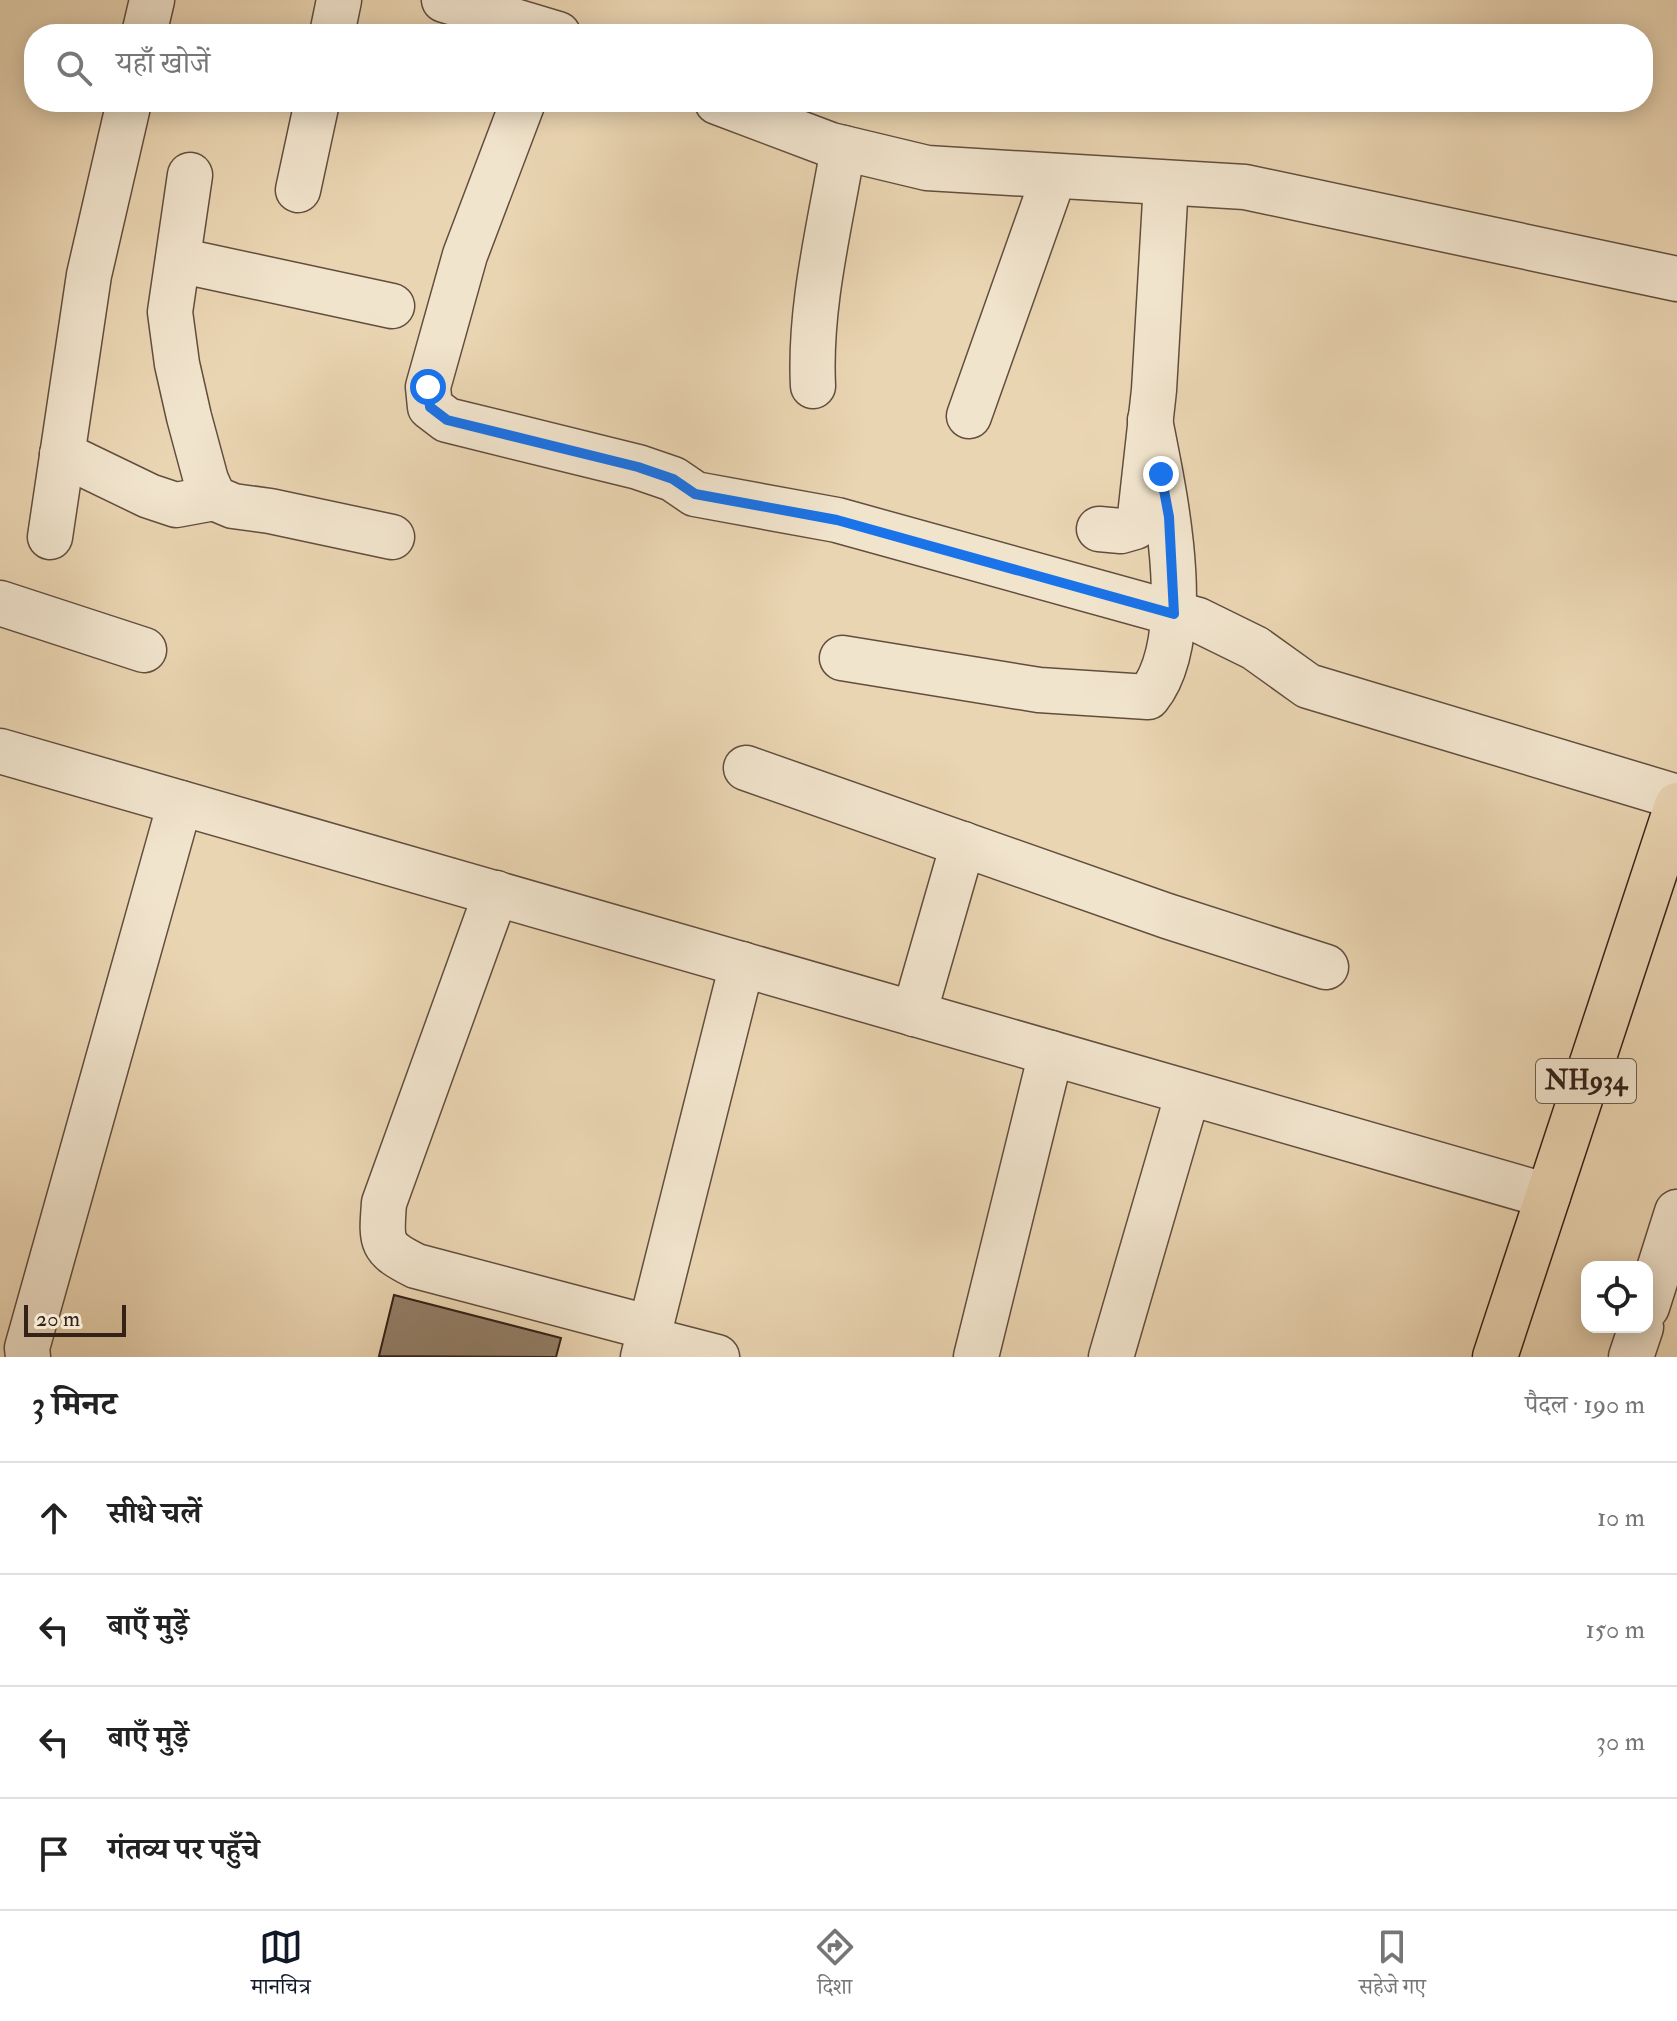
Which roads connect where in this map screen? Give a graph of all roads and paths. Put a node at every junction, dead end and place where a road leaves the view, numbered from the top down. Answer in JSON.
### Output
{"nodes":[{"id":1,"x":152,"y":0,"type":"edge"},
{"id":2,"x":339,"y":0,"type":"edge"},
{"id":3,"x":444,"y":0,"type":"edge"},
{"id":4,"x":146,"y":24,"type":"edge"},
{"id":5,"x":334,"y":24,"type":"edge"},
{"id":6,"x":523,"y":24,"type":"edge"},
{"id":7,"x":127,"y":112,"type":"edge"},
{"id":8,"x":315,"y":112,"type":"edge"},
{"id":9,"x":519,"y":112,"type":"edge"},
{"id":10,"x":744,"y":112,"type":"edge"},
{"id":11,"x":843,"y":148,"type":"junction"},
{"id":12,"x":190,"y":175,"type":"dead end"},
{"id":13,"x":1054,"y":176,"type":"junction"},
{"id":14,"x":1166,"y":183,"type":"junction"},
{"id":15,"x":298,"y":190,"type":"dead end"},
{"id":16,"x":178,"y":260,"type":"junction"},
{"id":17,"x":1677,"y":279,"type":"edge"},
{"id":18,"x":392,"y":306,"type":"dead end"},
{"id":19,"x":813,"y":386,"type":"dead end"},
{"id":20,"x":969,"y":416,"type":"dead end"},
{"id":21,"x":1150,"y":420,"type":"junction"},
{"id":22,"x":62,"y":454,"type":"junction"},
{"id":23,"x":214,"y":498,"type":"junction"},
{"id":24,"x":1099,"y":529,"type":"dead end"},
{"id":25,"x":50,"y":537,"type":"dead end"},
{"id":26,"x":392,"y":537,"type":"dead end"},
{"id":27,"x":0,"y":603,"type":"edge"},
{"id":28,"x":1174,"y":614,"type":"junction"},
{"id":29,"x":144,"y":650,"type":"dead end"},
{"id":30,"x":842,"y":658,"type":"dead end"},
{"id":31,"x":3,"y":761,"type":"edge"},
{"id":32,"x":746,"y":768,"type":"dead end"},
{"id":33,"x":180,"y":803,"type":"junction"},
{"id":34,"x":1677,"y":806,"type":"edge"},
{"id":35,"x":963,"y":844,"type":"junction"},
{"id":36,"x":496,"y":893,"type":"junction"},
{"id":37,"x":742,"y":964,"type":"junction"},
{"id":38,"x":1326,"y":967,"type":"dead end"},
{"id":39,"x":914,"y":1014,"type":"junction"},
{"id":40,"x":1051,"y":1053,"type":"junction"},
{"id":41,"x":1188,"y":1093,"type":"junction"},
{"id":42,"x":1548,"y":1196,"type":"junction"},
{"id":43,"x":1677,"y":1212,"type":"edge"},
{"id":44,"x":1653,"y":1288,"type":"edge"},
{"id":45,"x":1639,"y":1333,"type":"edge"},
{"id":46,"x":647,"y":1341,"type":"edge"},
{"id":47,"x":28,"y":1357,"type":"edge"},
{"id":48,"x":717,"y":1357,"type":"edge"},
{"id":49,"x":976,"y":1357,"type":"edge"},
{"id":50,"x":1111,"y":1357,"type":"edge"},
{"id":51,"x":1495,"y":1357,"type":"edge"},
{"id":52,"x":1631,"y":1357,"type":"edge"}],
"edges":[{"from":1,"to":4,"type":"street"},
{"from":2,"to":5,"type":"street"},
{"from":3,"to":6,"type":"street"},
{"from":7,"to":22,"type":"street"},
{"from":8,"to":15,"type":"street"},
{"from":9,"to":28,"type":"street"},
{"from":10,"to":11,"type":"street"},
{"from":11,"to":13,"type":"street"},
{"from":11,"to":19,"type":"street"},
{"from":12,"to":16,"type":"street"},
{"from":13,"to":14,"type":"street"},
{"from":13,"to":20,"type":"street"},
{"from":14,"to":17,"type":"street"},
{"from":14,"to":21,"type":"street"},
{"from":16,"to":18,"type":"street"},
{"from":16,"to":23,"type":"street"},
{"from":21,"to":24,"type":"street"},
{"from":21,"to":28,"type":"street"},
{"from":22,"to":23,"type":"street"},
{"from":22,"to":25,"type":"street"},
{"from":23,"to":26,"type":"street"},
{"from":27,"to":29,"type":"street"},
{"from":28,"to":30,"type":"street"},
{"from":28,"to":34,"type":"street"},
{"from":31,"to":33,"type":"street"},
{"from":32,"to":35,"type":"street"},
{"from":33,"to":36,"type":"street"},
{"from":33,"to":47,"type":"street"},
{"from":34,"to":42,"type":"highway","number":"NH934"},
{"from":35,"to":38,"type":"street"},
{"from":35,"to":39,"type":"street"},
{"from":36,"to":37,"type":"street"},
{"from":36,"to":46,"type":"street"},
{"from":37,"to":39,"type":"street"},
{"from":37,"to":46,"type":"street"},
{"from":39,"to":40,"type":"street"},
{"from":40,"to":41,"type":"street"},
{"from":40,"to":49,"type":"street"},
{"from":41,"to":42,"type":"street"},
{"from":41,"to":50,"type":"street"},
{"from":42,"to":51,"type":"highway","number":"NH934"},
{"from":43,"to":44,"type":"street"},
{"from":45,"to":52,"type":"street"},
{"from":46,"to":48,"type":"street"}]}
